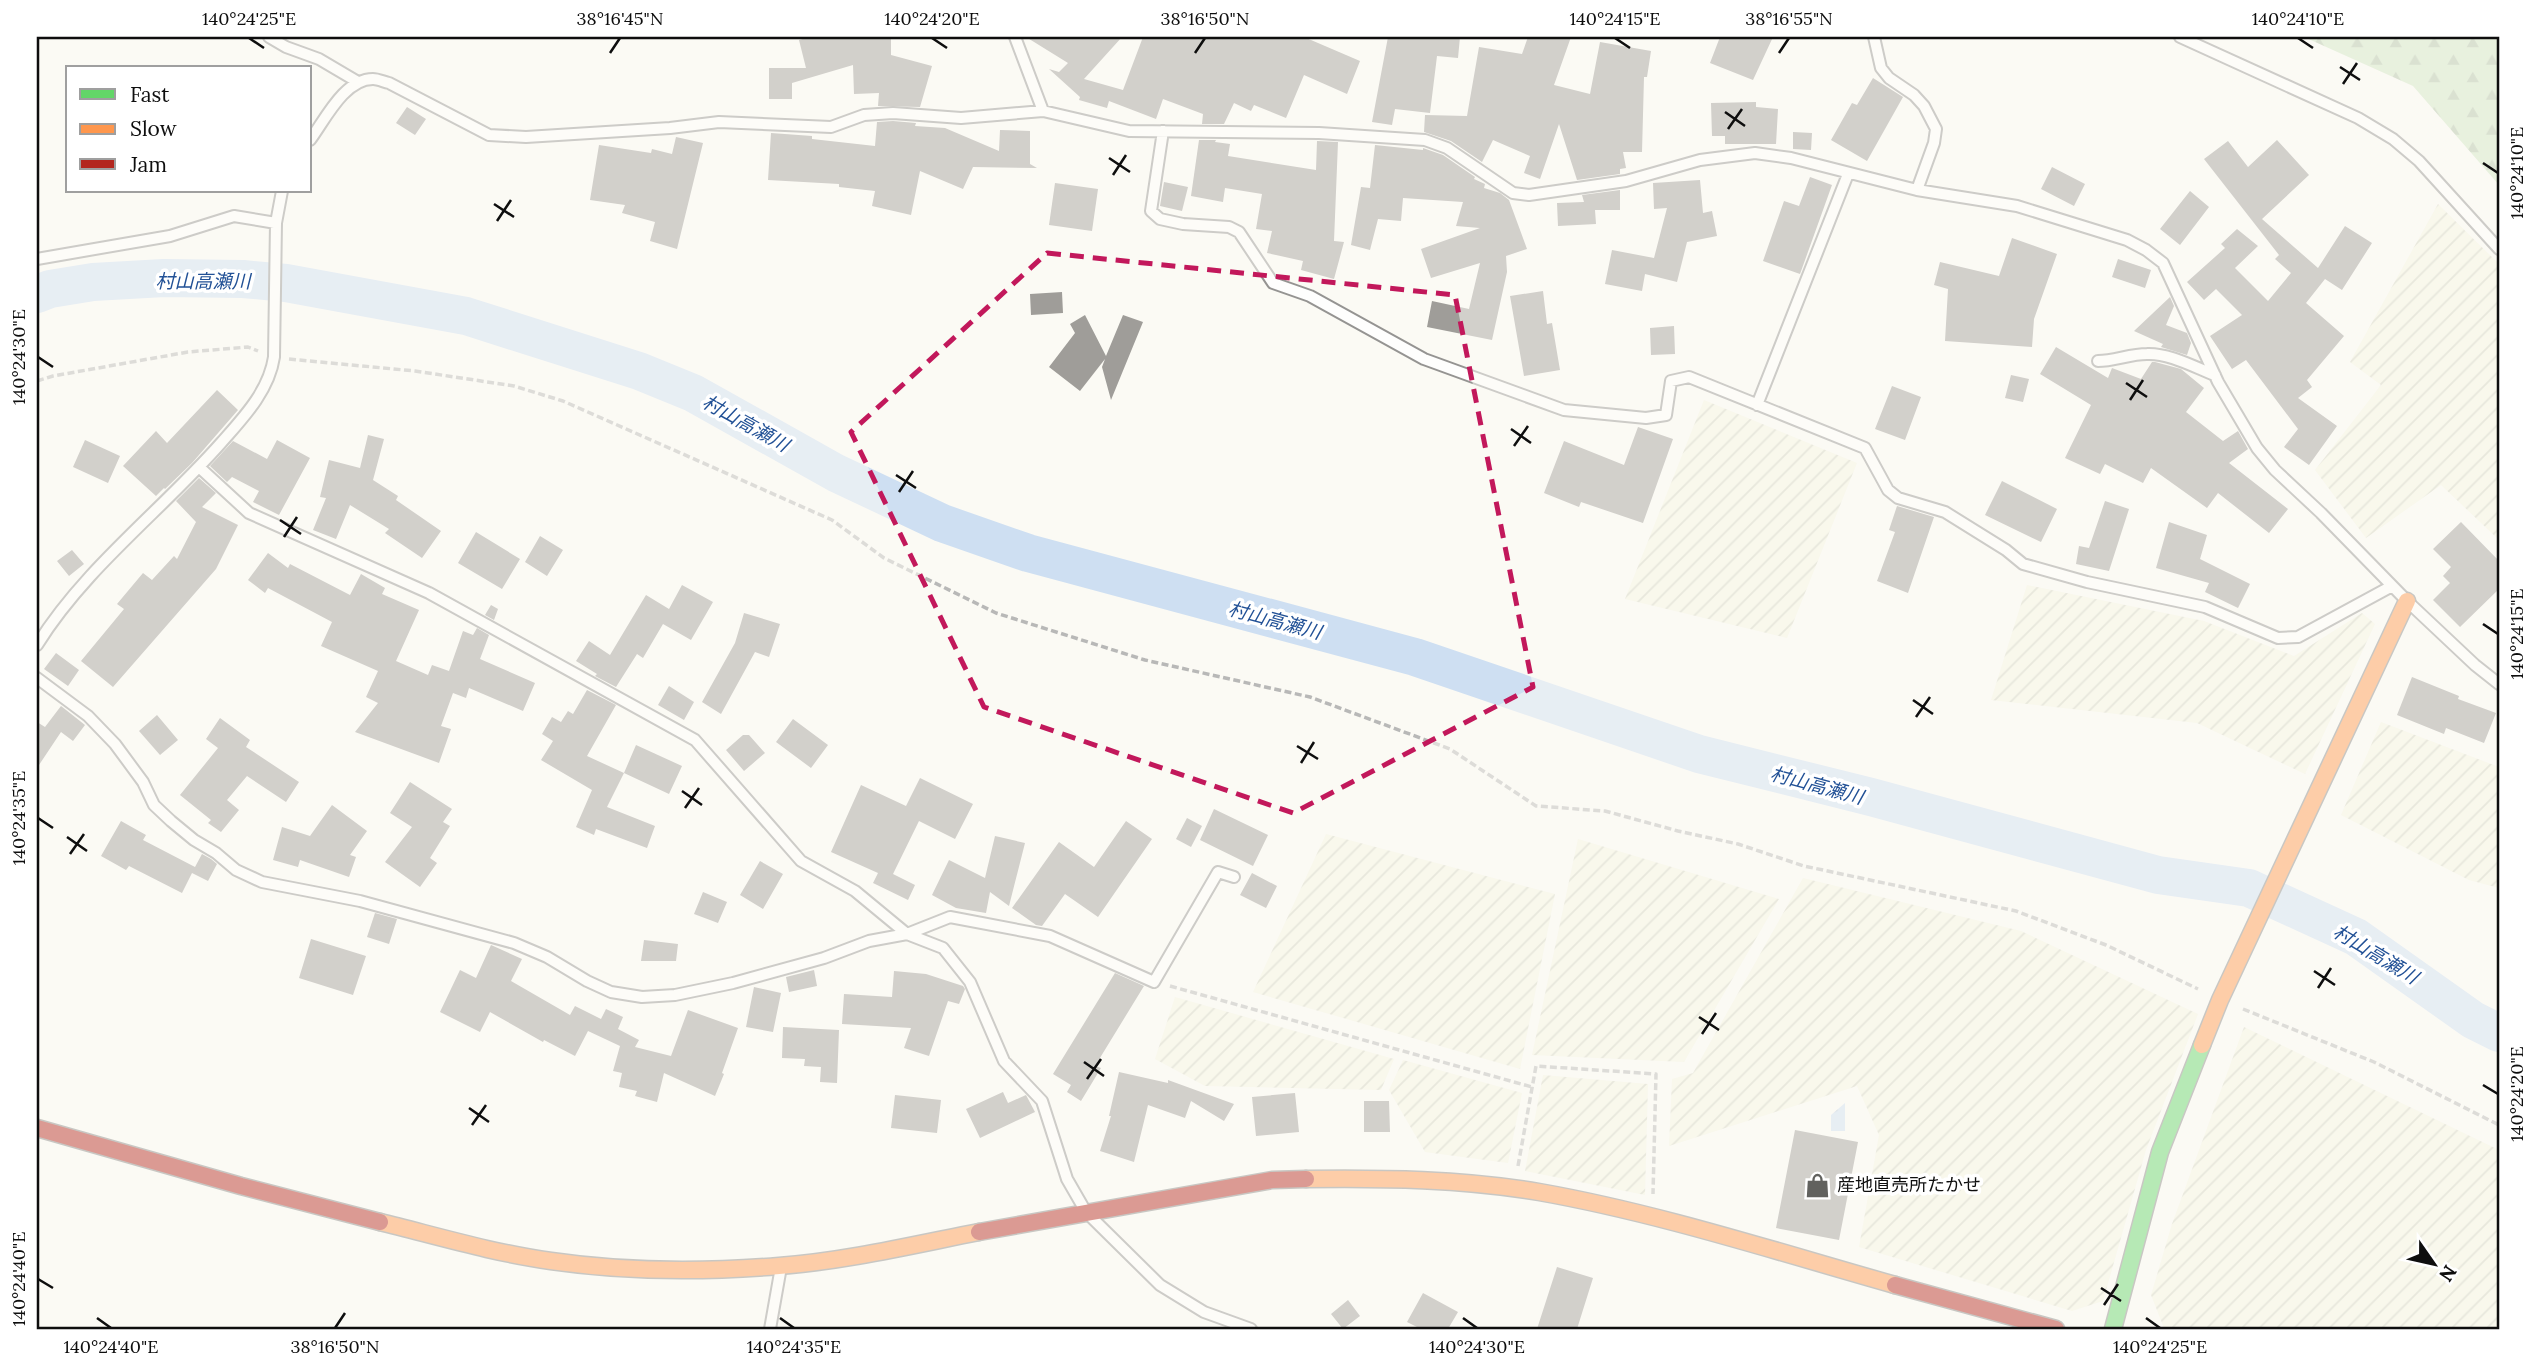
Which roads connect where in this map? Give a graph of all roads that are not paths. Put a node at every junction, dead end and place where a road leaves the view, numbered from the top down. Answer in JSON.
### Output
{"nodes":[{"id":1,"x":269,"y":37,"type":"edge"},
{"id":2,"x":1015,"y":37,"type":"edge"},
{"id":3,"x":1874,"y":37,"type":"edge"},
{"id":4,"x":2180,"y":37,"type":"edge"},
{"id":5,"x":358,"y":82,"type":"junction"},
{"id":6,"x":1042,"y":111,"type":"junction"},
{"id":7,"x":1163,"y":131,"type":"junction"},
{"id":8,"x":312,"y":138,"type":"edge"},
{"id":9,"x":1848,"y":174,"type":"junction"},
{"id":10,"x":1917,"y":190,"type":"junction"},
{"id":11,"x":282,"y":192,"type":"edge"},
{"id":12,"x":276,"y":223,"type":"junction"},
{"id":13,"x":2499,"y":249,"type":"edge"},
{"id":14,"x":37,"y":260,"type":"edge"},
{"id":15,"x":2098,"y":361,"type":"dead end"},
{"id":16,"x":2215,"y":375,"type":"junction"},
{"id":17,"x":1757,"y":405,"type":"junction"},
{"id":18,"x":199,"y":467,"type":"junction"},
{"id":19,"x":2392,"y":586,"type":"junction"},
{"id":20,"x":2407,"y":601,"type":"junction"},
{"id":21,"x":37,"y":645,"type":"edge"},
{"id":22,"x":37,"y":678,"type":"edge"},
{"id":23,"x":2499,"y":684,"type":"edge"},
{"id":24,"x":1234,"y":877,"type":"dead end"},
{"id":25,"x":907,"y":934,"type":"junction"},
{"id":26,"x":37,"y":1128,"type":"edge"},
{"id":27,"x":1086,"y":1212,"type":"junction"},
{"id":28,"x":782,"y":1266,"type":"junction"},
{"id":29,"x":770,"y":1329,"type":"edge"},
{"id":30,"x":1251,"y":1329,"type":"edge"},
{"id":31,"x":2056,"y":1329,"type":"edge"},
{"id":32,"x":2113,"y":1329,"type":"edge"}],
"edges":[{"from":1,"to":5,"type":"lane"},
{"from":2,"to":6,"type":"lane"},
{"from":3,"to":10,"type":"lane"},
{"from":4,"to":13,"type":"lane"},
{"from":5,"to":6,"type":"lane"},
{"from":5,"to":8,"type":"lane"},
{"from":6,"to":7,"type":"lane"},
{"from":7,"to":9,"type":"lane"},
{"from":7,"to":17,"type":"lane"},
{"from":9,"to":10,"type":"lane"},
{"from":9,"to":17,"type":"lane"},
{"from":10,"to":16,"type":"lane"},
{"from":11,"to":12,"type":"lane"},
{"from":12,"to":14,"type":"lane"},
{"from":12,"to":18,"type":"lane"},
{"from":15,"to":16,"type":"lane"},
{"from":16,"to":19,"type":"lane"},
{"from":17,"to":19,"type":"lane"},
{"from":18,"to":21,"type":"lane"},
{"from":18,"to":25,"type":"lane"},
{"from":19,"to":20,"type":"lane"},
{"from":20,"to":23,"type":"lane"},
{"from":20,"to":32,"type":"street"},
{"from":22,"to":25,"type":"lane"},
{"from":24,"to":25,"type":"lane"},
{"from":25,"to":27,"type":"lane"},
{"from":26,"to":28,"type":"street"},
{"from":27,"to":28,"type":"street"},
{"from":27,"to":30,"type":"lane"},
{"from":27,"to":31,"type":"street"},
{"from":28,"to":29,"type":"lane"}]}
